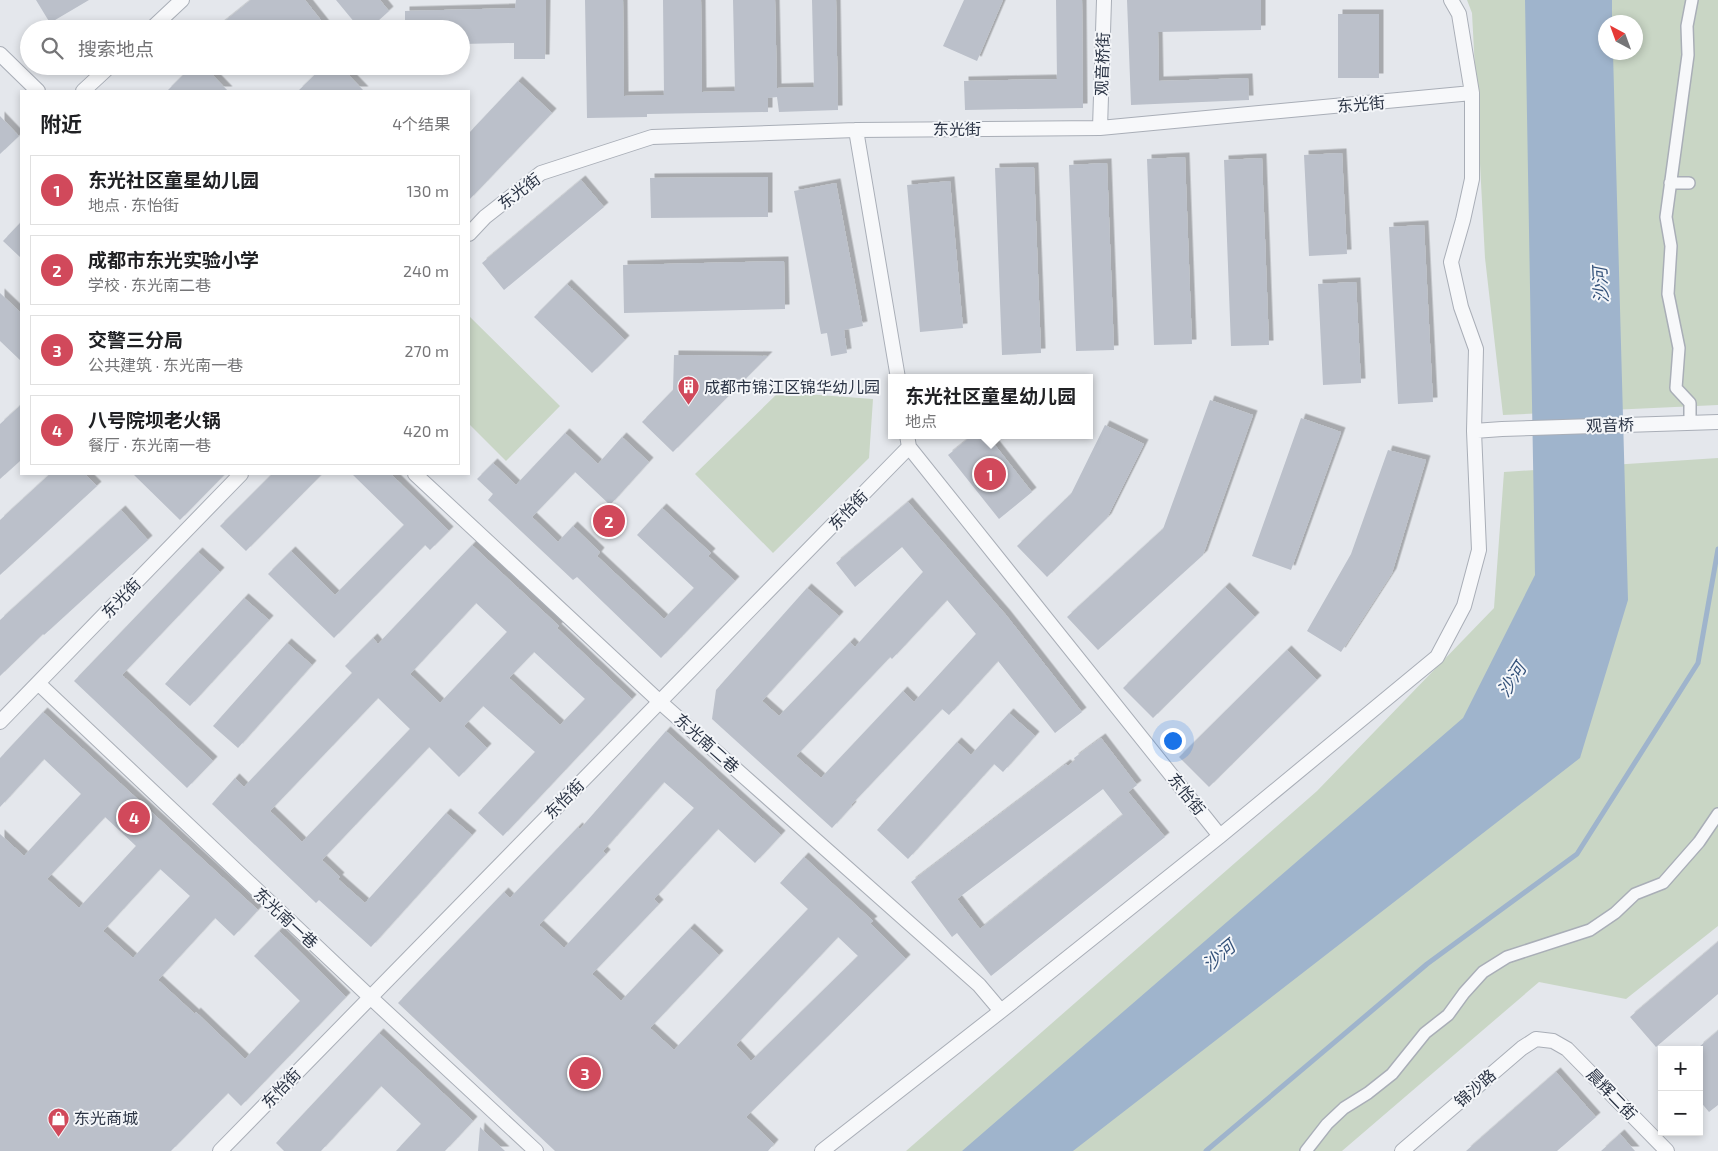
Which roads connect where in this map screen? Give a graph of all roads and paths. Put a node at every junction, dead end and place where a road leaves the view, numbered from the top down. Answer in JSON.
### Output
{"nodes":[{"id":1,"x":182,"y":0,"type":"edge"},
{"id":2,"x":1104,"y":0,"type":"edge"},
{"id":3,"x":1451,"y":0,"type":"edge"},
{"id":4,"x":1692,"y":0,"type":"edge"},
{"id":5,"x":161,"y":20,"type":"edge"},
{"id":6,"x":0,"y":54,"type":"edge"},
{"id":7,"x":20,"y":73,"type":"edge"},
{"id":8,"x":22,"y":75,"type":"edge"},
{"id":9,"x":100,"y":75,"type":"edge"},
{"id":10,"x":37,"y":90,"type":"edge"},
{"id":11,"x":84,"y":90,"type":"edge"},
{"id":12,"x":1472,"y":94,"type":"junction"},
{"id":13,"x":1100,"y":128,"type":"junction"},
{"id":14,"x":856,"y":130,"type":"junction"},
{"id":15,"x":1670,"y":183,"type":"junction"},
{"id":16,"x":1689,"y":183,"type":"dead end"},
{"id":17,"x":470,"y":233,"type":"edge"},
{"id":18,"x":897,"y":374,"type":"edge"},
{"id":19,"x":1718,"y":422,"type":"edge"},
{"id":20,"x":1690,"y":423,"type":"junction"},
{"id":21,"x":1474,"y":431,"type":"junction"},
{"id":22,"x":908,"y":441,"type":"edge"},
{"id":23,"x":240,"y":475,"type":"edge"},
{"id":24,"x":416,"y":475,"type":"edge"},
{"id":25,"x":38,"y":683,"type":"junction"},
{"id":26,"x":660,"y":702,"type":"junction"},
{"id":27,"x":0,"y":722,"type":"edge"},
{"id":28,"x":1718,"y":814,"type":"edge"},
{"id":29,"x":1220,"y":836,"type":"junction"},
{"id":30,"x":370,"y":996,"type":"junction"},
{"id":31,"x":1001,"y":1011,"type":"junction"},
{"id":32,"x":1554,"y":1041,"type":"joint"},
{"id":33,"x":220,"y":1151,"type":"edge"},
{"id":34,"x":536,"y":1151,"type":"edge"},
{"id":35,"x":822,"y":1151,"type":"edge"},
{"id":36,"x":1306,"y":1151,"type":"edge"},
{"id":37,"x":1402,"y":1151,"type":"edge"},
{"id":38,"x":1667,"y":1151,"type":"edge"}],
"edges":[{"from":1,"to":5,"type":"street"},
{"from":2,"to":13,"type":"street","name":"观音桥街"},
{"from":3,"to":12,"type":"street"},
{"from":4,"to":15,"type":"street"},
{"from":6,"to":7,"type":"street"},
{"from":8,"to":10,"type":"street"},
{"from":9,"to":11,"type":"street"},
{"from":12,"to":13,"type":"street","name":"东光街"},
{"from":12,"to":21,"type":"street"},
{"from":13,"to":14,"type":"street","name":"东光街"},
{"from":14,"to":17,"type":"street","name":"东光街"},
{"from":14,"to":18,"type":"street"},
{"from":15,"to":16,"type":"street"},
{"from":15,"to":20,"type":"street"},
{"from":19,"to":20,"type":"street","name":"观音桥"},
{"from":20,"to":21,"type":"street","name":"观音桥"},
{"from":21,"to":29,"type":"street"},
{"from":22,"to":26,"type":"street","name":"东怡街"},
{"from":22,"to":29,"type":"street","name":"东怡街"},
{"from":23,"to":25,"type":"street","name":"东光街"},
{"from":24,"to":26,"type":"street","name":"东光南二巷"},
{"from":25,"to":27,"type":"street","name":"东光街"},
{"from":25,"to":30,"type":"street","name":"东光南一巷"},
{"from":26,"to":30,"type":"street","name":"东怡街"},
{"from":26,"to":31,"type":"street","name":"东光南二巷"},
{"from":28,"to":36,"type":"street"},
{"from":29,"to":31,"type":"street"},
{"from":30,"to":33,"type":"street","name":"东怡街"},
{"from":30,"to":34,"type":"street","name":"东光南一巷"},
{"from":31,"to":35,"type":"street"},
{"from":32,"to":37,"type":"street","name":"锦沙路"},
{"from":32,"to":38,"type":"street","name":"晨辉二街"}]}
